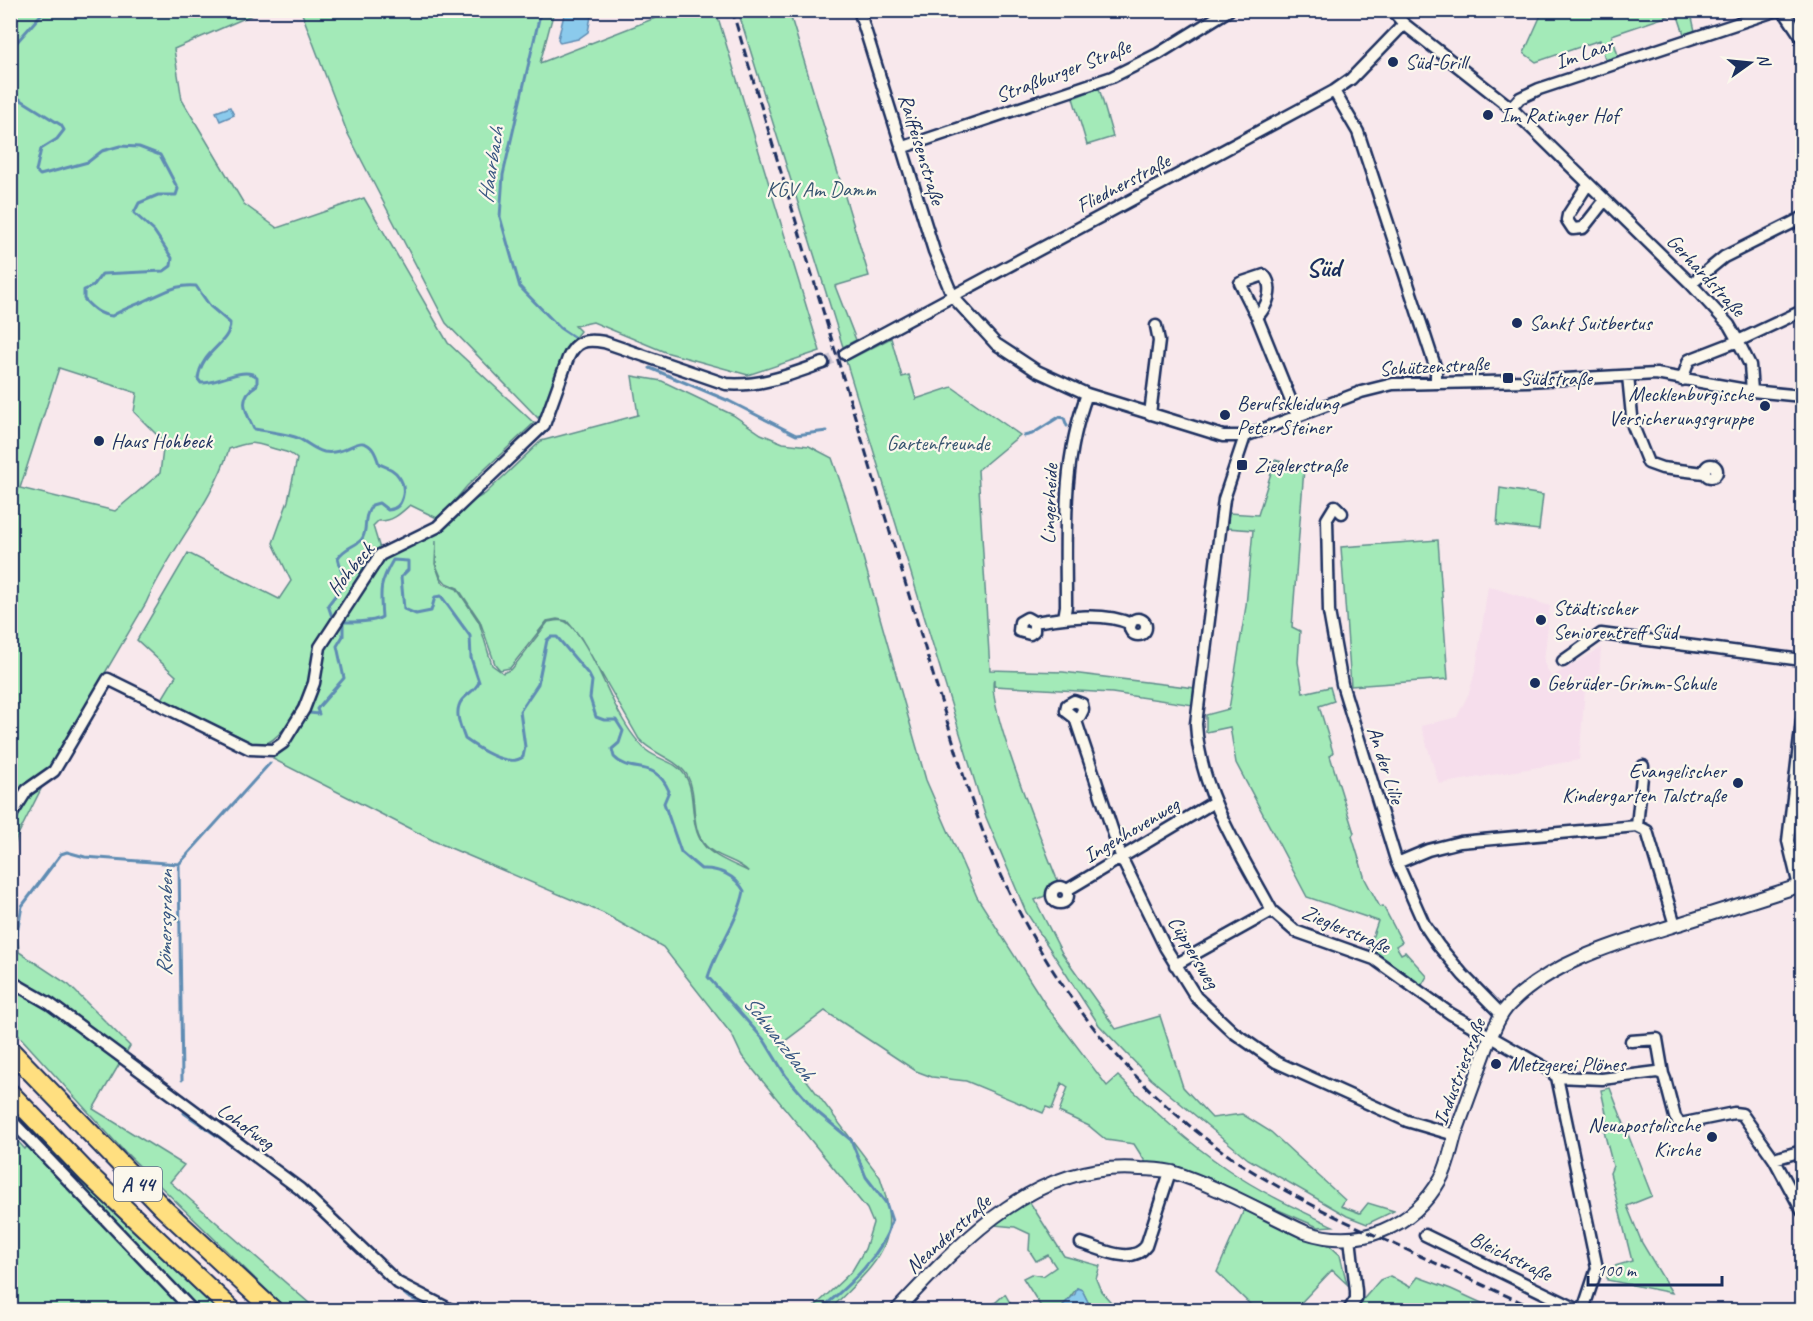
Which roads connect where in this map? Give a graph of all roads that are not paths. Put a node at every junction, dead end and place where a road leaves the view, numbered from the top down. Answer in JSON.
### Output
{"nodes":[{"id":1,"x":859,"y":10,"type":"edge"},
{"id":2,"x":1230,"y":10,"type":"edge"},
{"id":3,"x":1392,"y":10,"type":"edge"},
{"id":4,"x":1779,"y":10,"type":"edge"},
{"id":5,"x":1404,"y":24,"type":"junction"},
{"id":6,"x":1803,"y":38,"type":"edge"},
{"id":7,"x":1334,"y":91,"type":"junction"},
{"id":8,"x":1510,"y":108,"type":"junction"},
{"id":9,"x":901,"y":148,"type":"junction"},
{"id":10,"x":1588,"y":184,"type":"junction"},
{"id":11,"x":1605,"y":200,"type":"junction"},
{"id":12,"x":1803,"y":218,"type":"edge"},
{"id":13,"x":1691,"y":284,"type":"junction"},
{"id":14,"x":953,"y":297,"type":"junction"},
{"id":15,"x":1803,"y":311,"type":"edge"},
{"id":16,"x":1257,"y":317,"type":"dead end"},
{"id":17,"x":1156,"y":326,"type":"dead end"},
{"id":18,"x":1738,"y":341,"type":"junction"},
{"id":19,"x":845,"y":354,"type":"tunnel mouth"},
{"id":20,"x":823,"y":363,"type":"tunnel mouth"},
{"id":21,"x":1628,"y":376,"type":"junction"},
{"id":22,"x":1682,"y":380,"type":"junction"},
{"id":23,"x":1436,"y":382,"type":"junction"},
{"id":24,"x":1752,"y":391,"type":"junction"},
{"id":25,"x":1087,"y":394,"type":"junction"},
{"id":26,"x":1803,"y":396,"type":"edge"},
{"id":27,"x":1150,"y":414,"type":"junction"},
{"id":28,"x":1297,"y":416,"type":"junction"},
{"id":29,"x":1245,"y":436,"type":"junction"},
{"id":30,"x":1704,"y":473,"type":"dead end"},
{"id":31,"x":1342,"y":513,"type":"dead end"},
{"id":32,"x":1064,"y":618,"type":"junction"},
{"id":33,"x":1034,"y":622,"type":"dead end"},
{"id":34,"x":1131,"y":624,"type":"dead end"},
{"id":35,"x":1803,"y":660,"type":"edge"},
{"id":36,"x":1563,"y":661,"type":"dead end"},
{"id":37,"x":1075,"y":718,"type":"dead end"},
{"id":38,"x":1803,"y":720,"type":"edge"},
{"id":39,"x":1643,"y":766,"type":"dead end"},
{"id":40,"x":1214,"y":802,"type":"junction"},
{"id":41,"x":10,"y":817,"type":"edge"},
{"id":42,"x":1637,"y":826,"type":"junction"},
{"id":43,"x":1122,"y":859,"type":"junction"},
{"id":44,"x":1397,"y":863,"type":"junction"},
{"id":45,"x":1801,"y":886,"type":"edge"},
{"id":46,"x":1067,"y":890,"type":"dead end"},
{"id":47,"x":1272,"y":911,"type":"junction"},
{"id":48,"x":1675,"y":926,"type":"junction"},
{"id":49,"x":1175,"y":965,"type":"junction"},
{"id":50,"x":10,"y":981,"type":"edge"},
{"id":51,"x":1501,"y":1014,"type":"junction"},
{"id":52,"x":1491,"y":1036,"type":"junction"},
{"id":53,"x":1632,"y":1041,"type":"dead end"},
{"id":54,"x":10,"y":1050,"type":"edge"},
{"id":55,"x":1663,"y":1074,"type":"junction"},
{"id":56,"x":1557,"y":1077,"type":"junction"},
{"id":57,"x":10,"y":1093,"type":"edge"},
{"id":58,"x":10,"y":1119,"type":"edge"},
{"id":59,"x":1455,"y":1136,"type":"junction"},
{"id":60,"x":1803,"y":1151,"type":"edge"},
{"id":61,"x":1774,"y":1159,"type":"junction"},
{"id":62,"x":1170,"y":1172,"type":"junction"},
{"id":63,"x":1803,"y":1211,"type":"edge"},
{"id":64,"x":1425,"y":1235,"type":"dead end"},
{"id":65,"x":1350,"y":1238,"type":"junction"},
{"id":66,"x":1081,"y":1243,"type":"dead end"},
{"id":67,"x":192,"y":1311,"type":"edge"},
{"id":68,"x":232,"y":1311,"type":"edge"},
{"id":69,"x":273,"y":1311,"type":"edge"},
{"id":70,"x":451,"y":1311,"type":"edge"},
{"id":71,"x":897,"y":1311,"type":"edge"},
{"id":72,"x":1349,"y":1311,"type":"edge"},
{"id":73,"x":1581,"y":1311,"type":"edge"}],
"edges":[{"from":1,"to":9,"type":"street","name":"Raiffeisenstraße"},
{"from":2,"to":9,"type":"street","name":"Straßburger Straße"},
{"from":3,"to":5,"type":"street","name":"Gerhardstraße"},
{"from":4,"to":6,"type":"street","name":"Im Laar"},
{"from":4,"to":8,"type":"street","name":"Im Laar"},
{"from":5,"to":7,"type":"street","name":"Fliednerstraße"},
{"from":5,"to":8,"type":"street","name":"Gerhardstraße"},
{"from":7,"to":14,"type":"street","name":"Fliednerstraße"},
{"from":7,"to":23,"type":"street"},
{"from":8,"to":10,"type":"street","name":"Gerhardstraße"},
{"from":9,"to":14,"type":"street","name":"Raiffeisenstraße"},
{"from":10,"to":11,"type":"street","name":"Gerhardstraße"},
{"from":10,"to":11,"type":"street"},
{"from":11,"to":13,"type":"street","name":"Gerhardstraße"},
{"from":12,"to":13,"type":"street"},
{"from":13,"to":18,"type":"street","name":"Gerhardstraße"},
{"from":14,"to":19,"type":"street","name":"Fliednerstraße"},
{"from":14,"to":25,"type":"street","name":"Schützenstraße"},
{"from":15,"to":18,"type":"street"},
{"from":16,"to":28,"type":"street"},
{"from":17,"to":27,"type":"street"},
{"from":18,"to":22,"type":"street"},
{"from":18,"to":24,"type":"street","name":"Gerhardstraße"},
{"from":20,"to":41,"type":"street","name":"Hohbeck"},
{"from":21,"to":22,"type":"street","name":"Schützenstraße"},
{"from":21,"to":23,"type":"street","name":"Schützenstraße"},
{"from":21,"to":30,"type":"street"},
{"from":22,"to":24,"type":"street","name":"Schützenstraße"},
{"from":23,"to":28,"type":"street","name":"Schützenstraße"},
{"from":24,"to":26,"type":"street","name":"Schützenstraße"},
{"from":25,"to":27,"type":"street","name":"Schützenstraße"},
{"from":25,"to":32,"type":"street","name":"Lingerheide"},
{"from":27,"to":29,"type":"street","name":"Schützenstraße"},
{"from":28,"to":29,"type":"street","name":"Schützenstraße"},
{"from":29,"to":40,"type":"street","name":"Zieglerstraße"},
{"from":31,"to":44,"type":"street","name":"An der Lilie"},
{"from":32,"to":33,"type":"street"},
{"from":32,"to":34,"type":"street"},
{"from":35,"to":36,"type":"street"},
{"from":37,"to":43,"type":"street","name":"Cüppersweg"},
{"from":38,"to":45,"type":"street"},
{"from":39,"to":42,"type":"street"},
{"from":40,"to":43,"type":"street","name":"Ingenhovenweg"},
{"from":40,"to":47,"type":"street","name":"Zieglerstraße"},
{"from":42,"to":44,"type":"street"},
{"from":42,"to":48,"type":"street"},
{"from":43,"to":46,"type":"street","name":"Ingenhovenweg"},
{"from":43,"to":49,"type":"street","name":"Cüppersweg"},
{"from":44,"to":51,"type":"street","name":"An der Lilie"},
{"from":45,"to":48,"type":"street","name":"Industriestraße"},
{"from":47,"to":49,"type":"street"},
{"from":47,"to":52,"type":"street","name":"Zieglerstraße"},
{"from":48,"to":51,"type":"street","name":"Industriestraße"},
{"from":49,"to":59,"type":"street","name":"Cüppersweg"},
{"from":50,"to":70,"type":"street","name":"Lohofweg"},
{"from":51,"to":52,"type":"street","name":"Industriestraße"},
{"from":52,"to":56,"type":"street","name":"Zieglerstraße"},
{"from":52,"to":59,"type":"street","name":"Industriestraße"},
{"from":53,"to":55,"type":"street"},
{"from":54,"to":69,"type":"highway","number":"A 44"},
{"from":55,"to":56,"type":"street"},
{"from":55,"to":61,"type":"street"},
{"from":56,"to":73,"type":"street"},
{"from":57,"to":68,"type":"highway","number":"A 44"},
{"from":58,"to":67,"type":"street"},
{"from":59,"to":65,"type":"street","name":"Industriestraße"},
{"from":60,"to":61,"type":"street"},
{"from":61,"to":63,"type":"street"},
{"from":62,"to":65,"type":"street","name":"Neanderstraße"},
{"from":62,"to":66,"type":"street"},
{"from":62,"to":71,"type":"street","name":"Neanderstraße"},
{"from":64,"to":73,"type":"street","name":"Bleichstraße"},
{"from":65,"to":72,"type":"street"}]}
